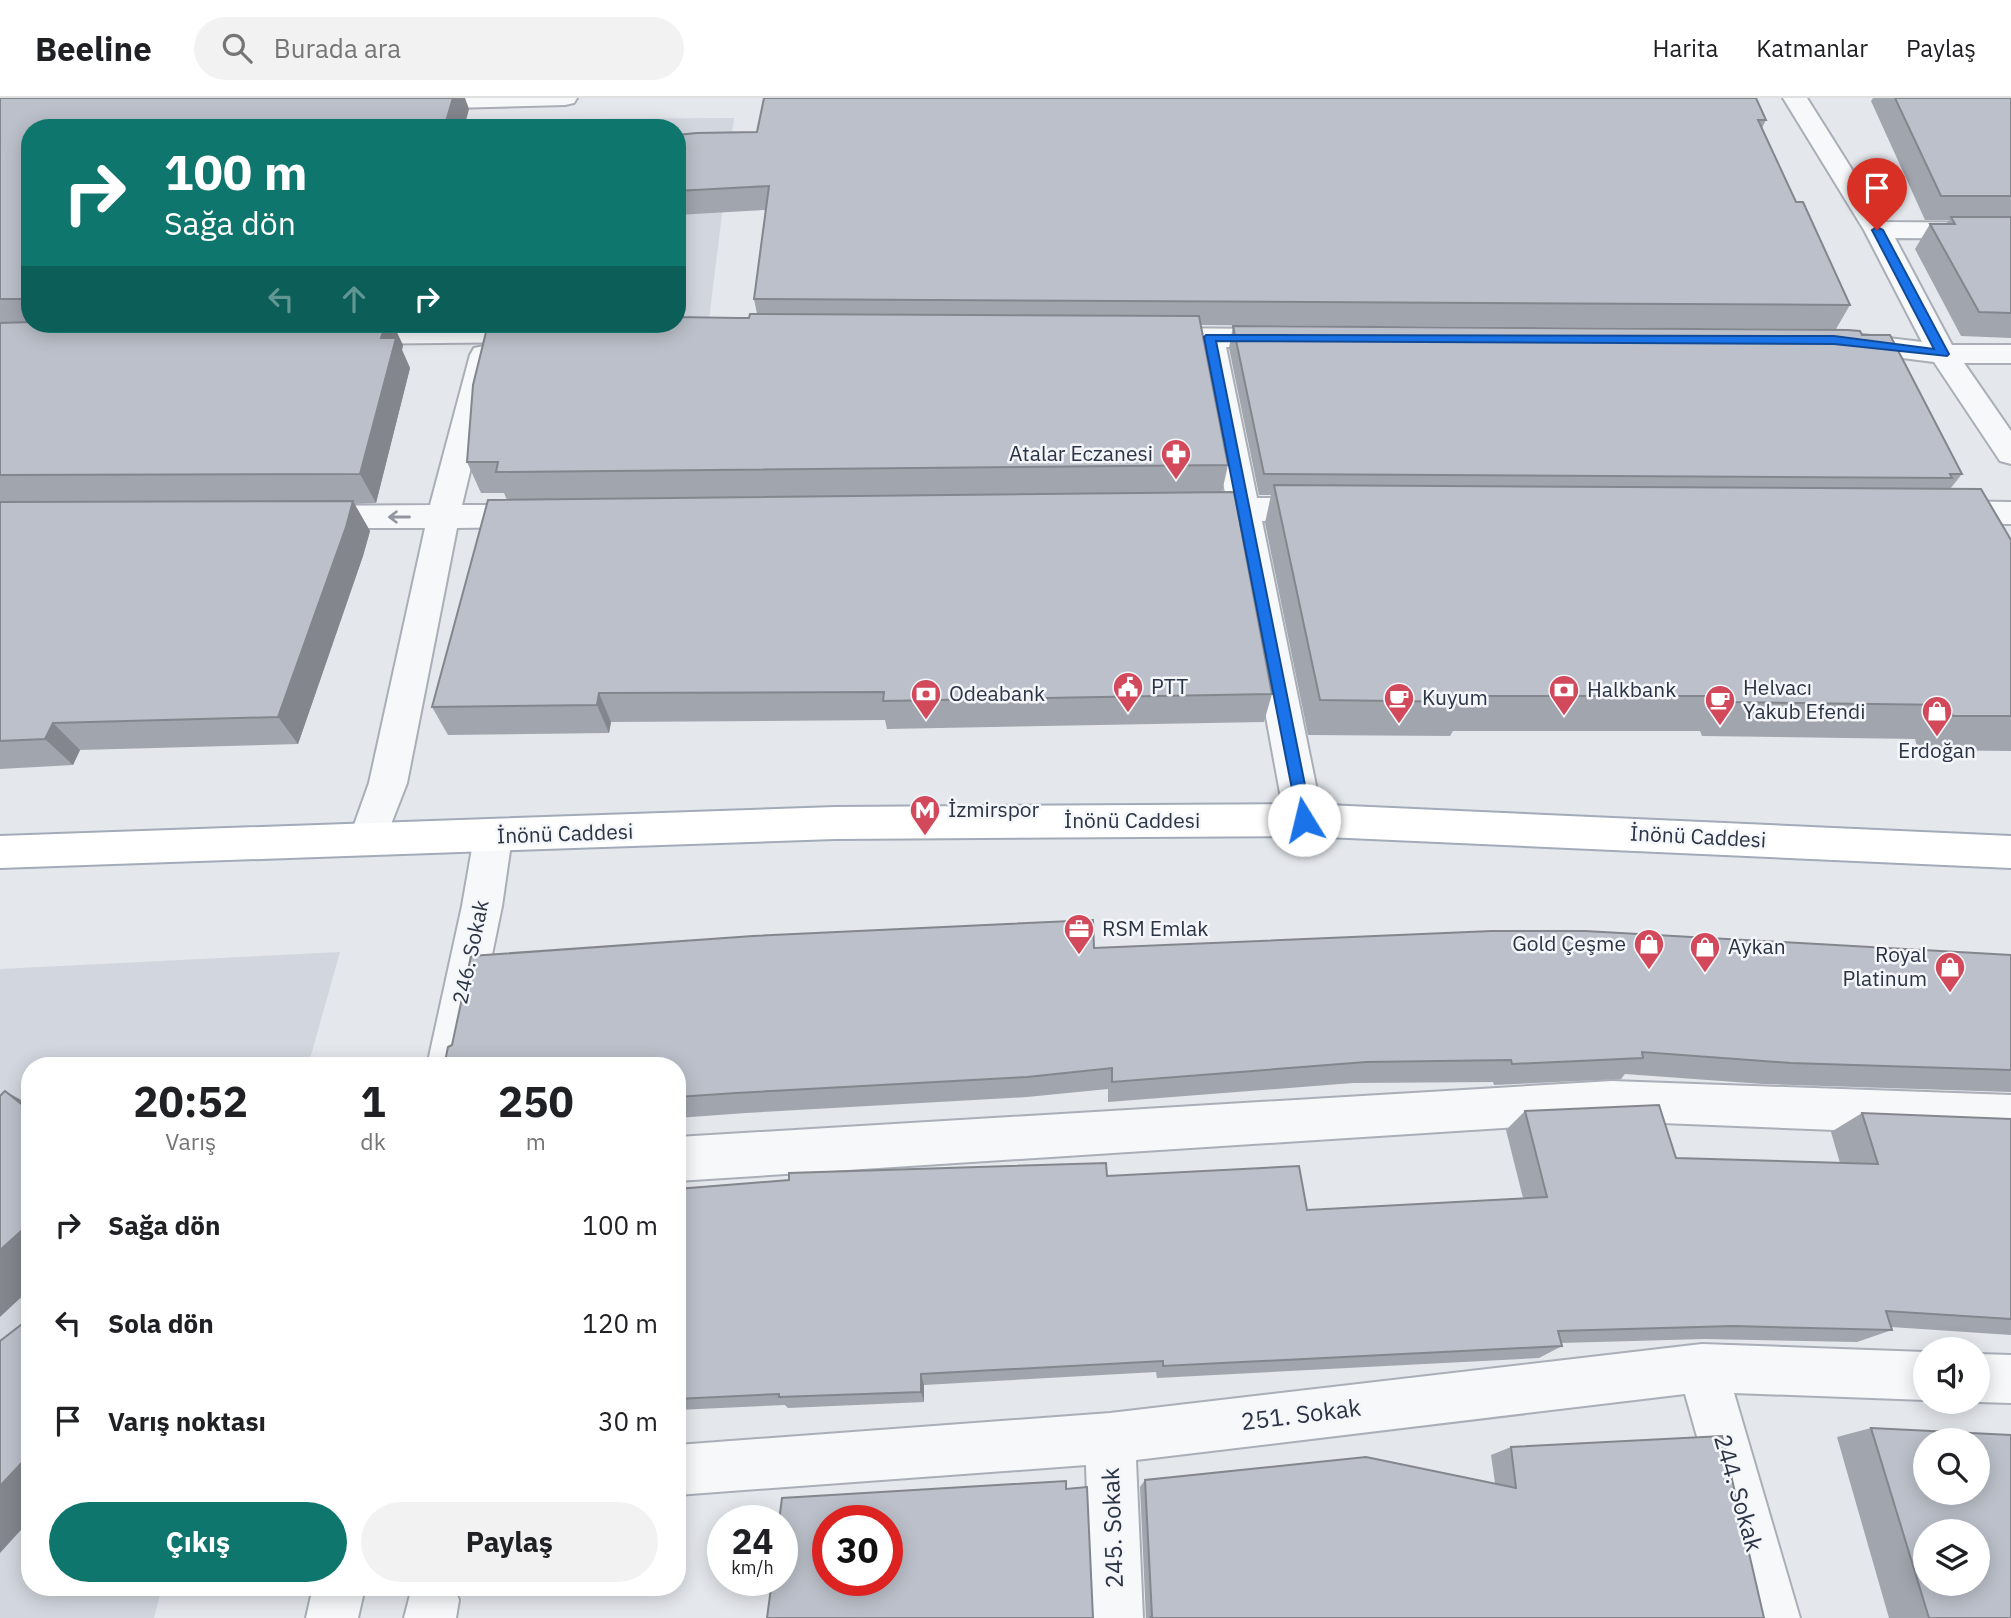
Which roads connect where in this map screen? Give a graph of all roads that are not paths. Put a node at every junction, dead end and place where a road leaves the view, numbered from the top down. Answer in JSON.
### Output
{"nodes":[{"id":1,"x":565,"y":98,"type":"edge"},
{"id":2,"x":1795,"y":98,"type":"edge"},
{"id":3,"x":385,"y":102,"type":"edge"},
{"id":4,"x":522,"y":105,"type":"edge"},
{"id":5,"x":1877,"y":230,"type":"junction"},
{"id":6,"x":2011,"y":231,"type":"edge"},
{"id":7,"x":385,"y":333,"type":"edge"},
{"id":8,"x":489,"y":333,"type":"edge"},
{"id":9,"x":322,"y":336,"type":"edge"},
{"id":10,"x":1127,"y":337,"type":"edge"},
{"id":11,"x":1210,"y":337,"type":"junction"},
{"id":12,"x":1307,"y":338,"type":"edge"},
{"id":13,"x":1820,"y":340,"type":"edge"},
{"id":14,"x":1943,"y":354,"type":"junction"},
{"id":15,"x":2011,"y":355,"type":"edge"},
{"id":16,"x":2011,"y":454,"type":"edge"},
{"id":17,"x":1244,"y":509,"type":"junction"},
{"id":18,"x":1355,"y":509,"type":"edge"},
{"id":19,"x":1161,"y":510,"type":"edge"},
{"id":20,"x":1913,"y":512,"type":"edge"},
{"id":21,"x":2011,"y":513,"type":"edge"},
{"id":22,"x":567,"y":516,"type":"edge"},
{"id":23,"x":277,"y":517,"type":"edge"},
{"id":24,"x":443,"y":517,"type":"junction"},
{"id":25,"x":1304,"y":820,"type":"junction"},
{"id":26,"x":493,"y":837,"type":"junction"},
{"id":27,"x":368,"y":839,"type":"junction"},
{"id":28,"x":0,"y":852,"type":"edge"},
{"id":29,"x":2011,"y":852,"type":"edge"},
{"id":30,"x":449,"y":1057,"type":"edge"},
{"id":31,"x":2011,"y":1116,"type":"edge"},
{"id":32,"x":686,"y":1158,"type":"edge"},
{"id":33,"x":1702,"y":1368,"type":"junction"},
{"id":34,"x":1913,"y":1376,"type":"edge"},
{"id":35,"x":1990,"y":1378,"type":"edge"},
{"id":36,"x":2011,"y":1379,"type":"edge"},
{"id":37,"x":1110,"y":1437,"type":"junction"},
{"id":38,"x":686,"y":1469,"type":"edge"},
{"id":39,"x":336,"y":1596,"type":"edge"},
{"id":40,"x":332,"y":1618,"type":"edge"},
{"id":41,"x":1116,"y":1618,"type":"edge"},
{"id":42,"x":1774,"y":1618,"type":"edge"}],
"edges":[{"from":1,"to":4,"type":"street"},
{"from":2,"to":5,"type":"street"},
{"from":3,"to":4,"type":"street"},
{"from":5,"to":6,"type":"street"},
{"from":5,"to":14,"type":"street"},
{"from":7,"to":9,"type":"street"},
{"from":8,"to":24,"type":"street"},
{"from":10,"to":11,"type":"street"},
{"from":11,"to":12,"type":"street"},
{"from":11,"to":17,"type":"street"},
{"from":13,"to":14,"type":"street"},
{"from":14,"to":15,"type":"street"},
{"from":14,"to":16,"type":"street"},
{"from":17,"to":18,"type":"street"},
{"from":17,"to":19,"type":"street"},
{"from":17,"to":25,"type":"street"},
{"from":20,"to":21,"type":"street"},
{"from":22,"to":24,"type":"street"},
{"from":24,"to":23,"type":"street","one_way":true},
{"from":24,"to":27,"type":"street"},
{"from":25,"to":26,"type":"main road","name":"İnönü Caddesi"},
{"from":25,"to":29,"type":"main road","name":"İnönü Caddesi"},
{"from":26,"to":27,"type":"main road","name":"İnönü Caddesi"},
{"from":26,"to":30,"type":"street","name":"246. Sokak"},
{"from":27,"to":28,"type":"main road","name":"İnönü Caddesi"},
{"from":31,"to":32,"type":"street"},
{"from":33,"to":34,"type":"street","name":"251. Sokak"},
{"from":33,"to":37,"type":"street","name":"251. Sokak"},
{"from":33,"to":42,"type":"street","name":"244. Sokak"},
{"from":35,"to":36,"type":"street"},
{"from":37,"to":38,"type":"street","name":"251. Sokak"},
{"from":37,"to":41,"type":"street","name":"245. Sokak"},
{"from":39,"to":40,"type":"street"}]}
